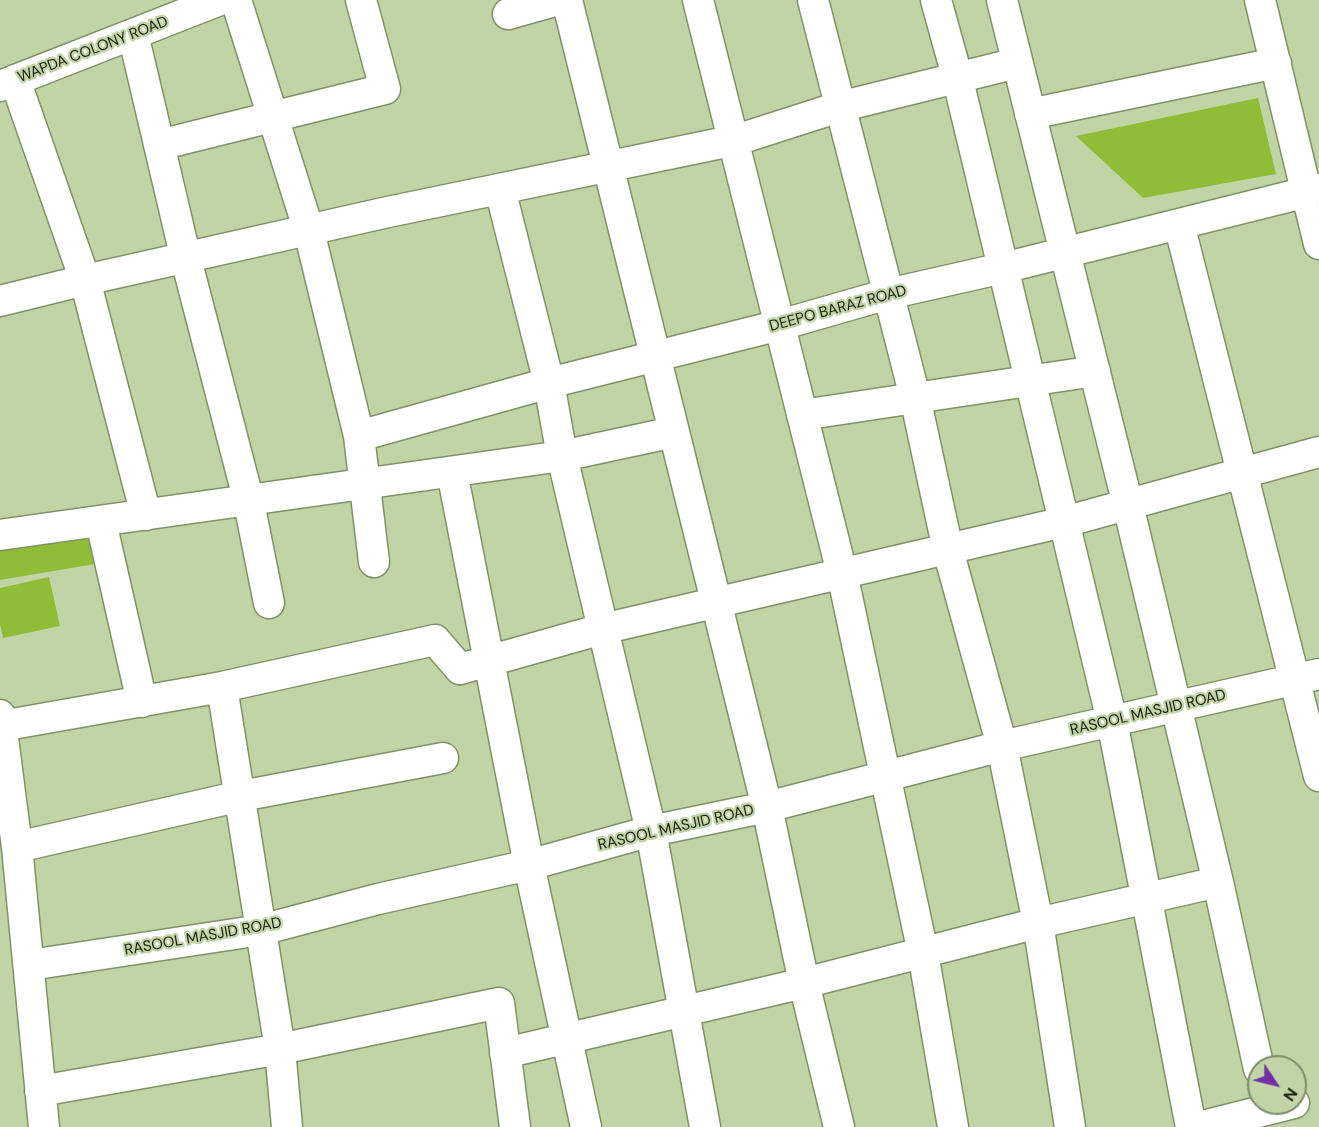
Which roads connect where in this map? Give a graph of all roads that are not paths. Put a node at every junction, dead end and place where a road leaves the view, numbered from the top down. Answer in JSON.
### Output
{"nodes":[{"id":1,"x":220,"y":0,"type":"edge"},
{"id":2,"x":236,"y":0,"type":"edge"},
{"id":3,"x":361,"y":0,"type":"edge"},
{"id":4,"x":558,"y":0,"type":"edge"},
{"id":5,"x":567,"y":0,"type":"edge"},
{"id":6,"x":698,"y":0,"type":"edge"},
{"id":7,"x":813,"y":0,"type":"edge"},
{"id":8,"x":936,"y":0,"type":"edge"},
{"id":9,"x":1260,"y":0,"type":"edge"},
{"id":10,"x":1005,"y":1,"type":"edge"},
{"id":11,"x":508,"y":14,"type":"dead end"},
{"id":12,"x":133,"y":34,"type":"junction"},
{"id":13,"x":1017,"y":63,"type":"junction"},
{"id":14,"x":1276,"y":63,"type":"junction"},
{"id":15,"x":957,"y":76,"type":"junction"},
{"id":16,"x":8,"y":83,"type":"edge"},
{"id":17,"x":839,"y":107,"type":"junction"},
{"id":18,"x":1030,"y":114,"type":"junction"},
{"id":19,"x":272,"y":117,"type":"junction"},
{"id":20,"x":736,"y":140,"type":"junction"},
{"id":21,"x":159,"y":146,"type":"junction"},
{"id":22,"x":609,"y":166,"type":"junction"},
{"id":23,"x":500,"y":189,"type":"junction"},
{"id":24,"x":1313,"y":191,"type":"edge"},
{"id":25,"x":1179,"y":224,"type":"junction"},
{"id":26,"x":309,"y":231,"type":"junction"},
{"id":27,"x":1319,"y":244,"type":"edge"},
{"id":28,"x":1065,"y":253,"type":"junction"},
{"id":29,"x":186,"y":259,"type":"junction"},
{"id":30,"x":1003,"y":268,"type":"junction"},
{"id":31,"x":84,"y":280,"type":"junction"},
{"id":32,"x":888,"y":294,"type":"junction"},
{"id":33,"x":0,"y":301,"type":"edge"},
{"id":34,"x":780,"y":325,"type":"junction"},
{"id":35,"x":655,"y":356,"type":"junction"},
{"id":36,"x":1095,"y":371,"type":"junction"},
{"id":37,"x":1030,"y":381,"type":"junction"},
{"id":38,"x":549,"y":383,"type":"junction"},
{"id":39,"x":915,"y":397,"type":"junction"},
{"id":40,"x":802,"y":415,"type":"junction"},
{"id":41,"x":674,"y":432,"type":"junction"},
{"id":42,"x":359,"y":436,"type":"junction"},
{"id":43,"x":1319,"y":452,"type":"edge"},
{"id":44,"x":562,"y":456,"type":"junction"},
{"id":45,"x":452,"y":472,"type":"junction"},
{"id":46,"x":1243,"y":473,"type":"junction"},
{"id":47,"x":363,"y":484,"type":"junction"},
{"id":48,"x":248,"y":498,"type":"junction"},
{"id":49,"x":1128,"y":505,"type":"junction"},
{"id":50,"x":146,"y":515,"type":"junction"},
{"id":51,"x":101,"y":522,"type":"junction"},
{"id":52,"x":1064,"y":522,"type":"junction"},
{"id":53,"x":0,"y":535,"type":"edge"},
{"id":54,"x":948,"y":550,"type":"junction"},
{"id":55,"x":374,"y":562,"type":"dead end"},
{"id":56,"x":842,"y":573,"type":"junction"},
{"id":57,"x":717,"y":601,"type":"junction"},
{"id":58,"x":269,"y":603,"type":"dead end"},
{"id":59,"x":602,"y":629,"type":"junction"},
{"id":60,"x":489,"y":660,"type":"junction"},
{"id":61,"x":1307,"y":677,"type":"edge"},
{"id":62,"x":222,"y":687,"type":"junction"},
{"id":63,"x":142,"y":702,"type":"junction"},
{"id":64,"x":1177,"y":707,"type":"junction"},
{"id":65,"x":1,"y":720,"type":"edge"},
{"id":66,"x":1112,"y":721,"type":"junction"},
{"id":67,"x":1002,"y":746,"type":"junction"},
{"id":68,"x":443,"y":758,"type":"dead end"},
{"id":69,"x":886,"y":775,"type":"junction"},
{"id":70,"x":1319,"y":776,"type":"edge"},
{"id":71,"x":241,"y":796,"type":"junction"},
{"id":72,"x":767,"y":807,"type":"junction"},
{"id":73,"x":651,"y":831,"type":"junction"},
{"id":74,"x":17,"y":847,"type":"junction"},
{"id":75,"x":529,"y":865,"type":"junction"},
{"id":76,"x":1218,"y":882,"type":"junction"},
{"id":77,"x":1147,"y":898,"type":"junction"},
{"id":78,"x":1038,"y":923,"type":"junction"},
{"id":79,"x":261,"y":930,"type":"junction"},
{"id":80,"x":923,"y":952,"type":"junction"},
{"id":81,"x":30,"y":965,"type":"junction"},
{"id":82,"x":804,"y":983,"type":"junction"},
{"id":83,"x":685,"y":1010,"type":"junction"},
{"id":84,"x":566,"y":1038,"type":"junction"},
{"id":85,"x":280,"y":1049,"type":"junction"},
{"id":86,"x":505,"y":1053,"type":"junction"},
{"id":87,"x":1256,"y":1055,"type":"edge"},
{"id":88,"x":40,"y":1091,"type":"junction"},
{"id":89,"x":1252,"y":1115,"type":"edge"},
{"id":90,"x":44,"y":1127,"type":"edge"},
{"id":91,"x":287,"y":1127,"type":"edge"},
{"id":92,"x":515,"y":1127,"type":"edge"},
{"id":93,"x":586,"y":1127,"type":"edge"},
{"id":94,"x":705,"y":1127,"type":"edge"},
{"id":95,"x":839,"y":1127,"type":"edge"},
{"id":96,"x":953,"y":1127,"type":"edge"},
{"id":97,"x":1070,"y":1127,"type":"edge"},
{"id":98,"x":1191,"y":1127,"type":"edge"},
{"id":99,"x":1199,"y":1127,"type":"edge"}],
"edges":[{"from":1,"to":12,"type":"street","name":"WAPDA COLONY ROAD"},
{"from":2,"to":19,"type":"street"},
{"from":3,"to":19,"type":"street"},
{"from":4,"to":11,"type":"street"},
{"from":5,"to":22,"type":"street"},
{"from":6,"to":20,"type":"street"},
{"from":7,"to":17,"type":"street"},
{"from":8,"to":15,"type":"street"},
{"from":9,"to":14,"type":"street"},
{"from":10,"to":13,"type":"street"},
{"from":12,"to":16,"type":"street","name":"WAPDA COLONY ROAD"},
{"from":12,"to":21,"type":"street"},
{"from":13,"to":15,"type":"street"},
{"from":13,"to":18,"type":"street"},
{"from":14,"to":18,"type":"street"},
{"from":14,"to":24,"type":"street"},
{"from":15,"to":17,"type":"street"},
{"from":15,"to":30,"type":"street"},
{"from":16,"to":31,"type":"street"},
{"from":17,"to":20,"type":"street"},
{"from":17,"to":32,"type":"street"},
{"from":18,"to":28,"type":"street"},
{"from":19,"to":21,"type":"street"},
{"from":19,"to":26,"type":"street"},
{"from":20,"to":22,"type":"street"},
{"from":20,"to":34,"type":"street"},
{"from":21,"to":29,"type":"street"},
{"from":22,"to":23,"type":"street"},
{"from":22,"to":35,"type":"street"},
{"from":23,"to":26,"type":"street"},
{"from":23,"to":38,"type":"street"},
{"from":24,"to":25,"type":"street","name":"DEEPO BARAZ ROAD"},
{"from":24,"to":27,"type":"street"},
{"from":25,"to":28,"type":"street","name":"DEEPO BARAZ ROAD"},
{"from":25,"to":46,"type":"street"},
{"from":26,"to":29,"type":"street"},
{"from":26,"to":42,"type":"street"},
{"from":28,"to":30,"type":"street","name":"DEEPO BARAZ ROAD"},
{"from":28,"to":36,"type":"street"},
{"from":29,"to":31,"type":"street"},
{"from":29,"to":48,"type":"street"},
{"from":30,"to":32,"type":"street","name":"DEEPO BARAZ ROAD"},
{"from":30,"to":37,"type":"street"},
{"from":31,"to":33,"type":"street"},
{"from":31,"to":50,"type":"street"},
{"from":32,"to":34,"type":"street","name":"DEEPO BARAZ ROAD"},
{"from":32,"to":39,"type":"street"},
{"from":34,"to":35,"type":"street","name":"DEEPO BARAZ ROAD"},
{"from":34,"to":40,"type":"street"},
{"from":35,"to":38,"type":"street","name":"DEEPO BARAZ ROAD"},
{"from":35,"to":41,"type":"street"},
{"from":36,"to":37,"type":"street"},
{"from":36,"to":49,"type":"street"},
{"from":37,"to":39,"type":"street"},
{"from":37,"to":52,"type":"street"},
{"from":38,"to":42,"type":"street","name":"DEEPO BARAZ ROAD"},
{"from":38,"to":44,"type":"street"},
{"from":39,"to":40,"type":"street"},
{"from":39,"to":54,"type":"street"},
{"from":40,"to":56,"type":"street"},
{"from":41,"to":44,"type":"street"},
{"from":41,"to":57,"type":"street"},
{"from":42,"to":47,"type":"street"},
{"from":43,"to":46,"type":"street"},
{"from":44,"to":45,"type":"street"},
{"from":44,"to":59,"type":"street"},
{"from":45,"to":47,"type":"street"},
{"from":45,"to":60,"type":"street"},
{"from":46,"to":49,"type":"street"},
{"from":46,"to":61,"type":"street"},
{"from":47,"to":48,"type":"street"},
{"from":47,"to":55,"type":"street"},
{"from":48,"to":50,"type":"street"},
{"from":48,"to":58,"type":"street"},
{"from":49,"to":52,"type":"street"},
{"from":49,"to":64,"type":"street"},
{"from":50,"to":51,"type":"street"},
{"from":51,"to":53,"type":"street"},
{"from":51,"to":63,"type":"street"},
{"from":52,"to":54,"type":"street"},
{"from":52,"to":66,"type":"street"},
{"from":54,"to":56,"type":"street"},
{"from":54,"to":67,"type":"street"},
{"from":56,"to":57,"type":"street"},
{"from":56,"to":69,"type":"street"},
{"from":57,"to":59,"type":"street"},
{"from":57,"to":72,"type":"street"},
{"from":59,"to":60,"type":"street"},
{"from":59,"to":73,"type":"street"},
{"from":60,"to":62,"type":"street"},
{"from":60,"to":75,"type":"street"},
{"from":61,"to":64,"type":"street","name":"RASOOL MASJID ROAD"},
{"from":61,"to":70,"type":"street"},
{"from":62,"to":63,"type":"street"},
{"from":62,"to":71,"type":"street"},
{"from":63,"to":65,"type":"street"},
{"from":64,"to":66,"type":"street","name":"RASOOL MASJID ROAD"},
{"from":64,"to":76,"type":"street"},
{"from":65,"to":74,"type":"street"},
{"from":66,"to":67,"type":"street","name":"RASOOL MASJID ROAD"},
{"from":66,"to":77,"type":"street"},
{"from":67,"to":69,"type":"street","name":"RASOOL MASJID ROAD"},
{"from":67,"to":78,"type":"street"},
{"from":68,"to":71,"type":"street"},
{"from":69,"to":72,"type":"street","name":"RASOOL MASJID ROAD"},
{"from":69,"to":80,"type":"street"},
{"from":71,"to":74,"type":"street"},
{"from":71,"to":79,"type":"street"},
{"from":72,"to":73,"type":"street","name":"RASOOL MASJID ROAD"},
{"from":72,"to":82,"type":"street"},
{"from":73,"to":75,"type":"street","name":"RASOOL MASJID ROAD"},
{"from":73,"to":83,"type":"street"},
{"from":74,"to":81,"type":"street"},
{"from":75,"to":79,"type":"street","name":"RASOOL MASJID ROAD"},
{"from":75,"to":84,"type":"street"},
{"from":76,"to":77,"type":"street"},
{"from":76,"to":87,"type":"street"},
{"from":77,"to":78,"type":"street"},
{"from":77,"to":98,"type":"street"},
{"from":78,"to":80,"type":"street"},
{"from":78,"to":97,"type":"street"},
{"from":79,"to":81,"type":"street","name":"RASOOL MASJID ROAD"},
{"from":79,"to":85,"type":"street"},
{"from":80,"to":82,"type":"street"},
{"from":80,"to":96,"type":"street"},
{"from":81,"to":88,"type":"street"},
{"from":82,"to":83,"type":"street"},
{"from":82,"to":95,"type":"street"},
{"from":83,"to":84,"type":"street"},
{"from":83,"to":94,"type":"street"},
{"from":84,"to":86,"type":"street"},
{"from":84,"to":93,"type":"street"},
{"from":85,"to":86,"type":"street"},
{"from":85,"to":88,"type":"street"},
{"from":85,"to":91,"type":"street"},
{"from":86,"to":92,"type":"street"},
{"from":88,"to":90,"type":"street"},
{"from":89,"to":99,"type":"street"}]}
